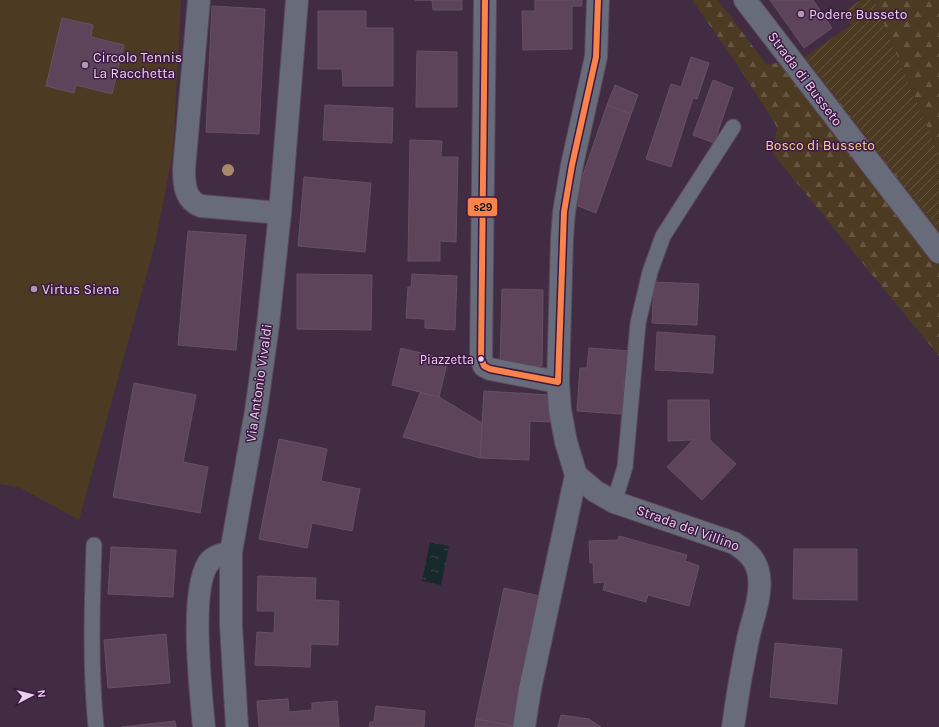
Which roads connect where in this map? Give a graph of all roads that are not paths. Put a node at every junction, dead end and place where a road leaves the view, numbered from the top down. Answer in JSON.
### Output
{"nodes":[{"id":1,"x":199,"y":0,"type":"edge"},
{"id":2,"x":297,"y":0,"type":"edge"},
{"id":3,"x":485,"y":0,"type":"edge"},
{"id":4,"x":598,"y":0,"type":"edge"},
{"id":5,"x":744,"y":0,"type":"edge"},
{"id":6,"x":733,"y":127,"type":"dead end"},
{"id":7,"x":280,"y":213,"type":"junction"},
{"id":8,"x":939,"y":252,"type":"edge"},
{"id":9,"x":558,"y":382,"type":"junction"},
{"id":10,"x":576,"y":475,"type":"junction"},
{"id":11,"x":614,"y":502,"type":"junction"},
{"id":12,"x":94,"y":546,"type":"dead end"},
{"id":13,"x":231,"y":552,"type":"junction"},
{"id":14,"x":96,"y":727,"type":"edge"},
{"id":15,"x":204,"y":727,"type":"edge"},
{"id":16,"x":237,"y":727,"type":"edge"},
{"id":17,"x":524,"y":727,"type":"edge"},
{"id":18,"x":733,"y":727,"type":"edge"}],
"edges":[{"from":1,"to":7,"type":"street"},
{"from":2,"to":7,"type":"street","name":"Via Antonio Vivaldi"},
{"from":3,"to":9,"type":"street"},
{"from":4,"to":9,"type":"street"},
{"from":5,"to":8,"type":"street","name":"Strada di Busseto"},
{"from":6,"to":11,"type":"lane"},
{"from":7,"to":13,"type":"street","name":"Via Antonio Vivaldi"},
{"from":9,"to":10,"type":"street"},
{"from":10,"to":11,"type":"street","name":"Strada del Villino"},
{"from":10,"to":17,"type":"street"},
{"from":11,"to":18,"type":"street","name":"Strada del Villino"},
{"from":12,"to":14,"type":"lane"},
{"from":13,"to":15,"type":"street"},
{"from":13,"to":16,"type":"street","name":"Via Antonio Vivaldi"}]}
